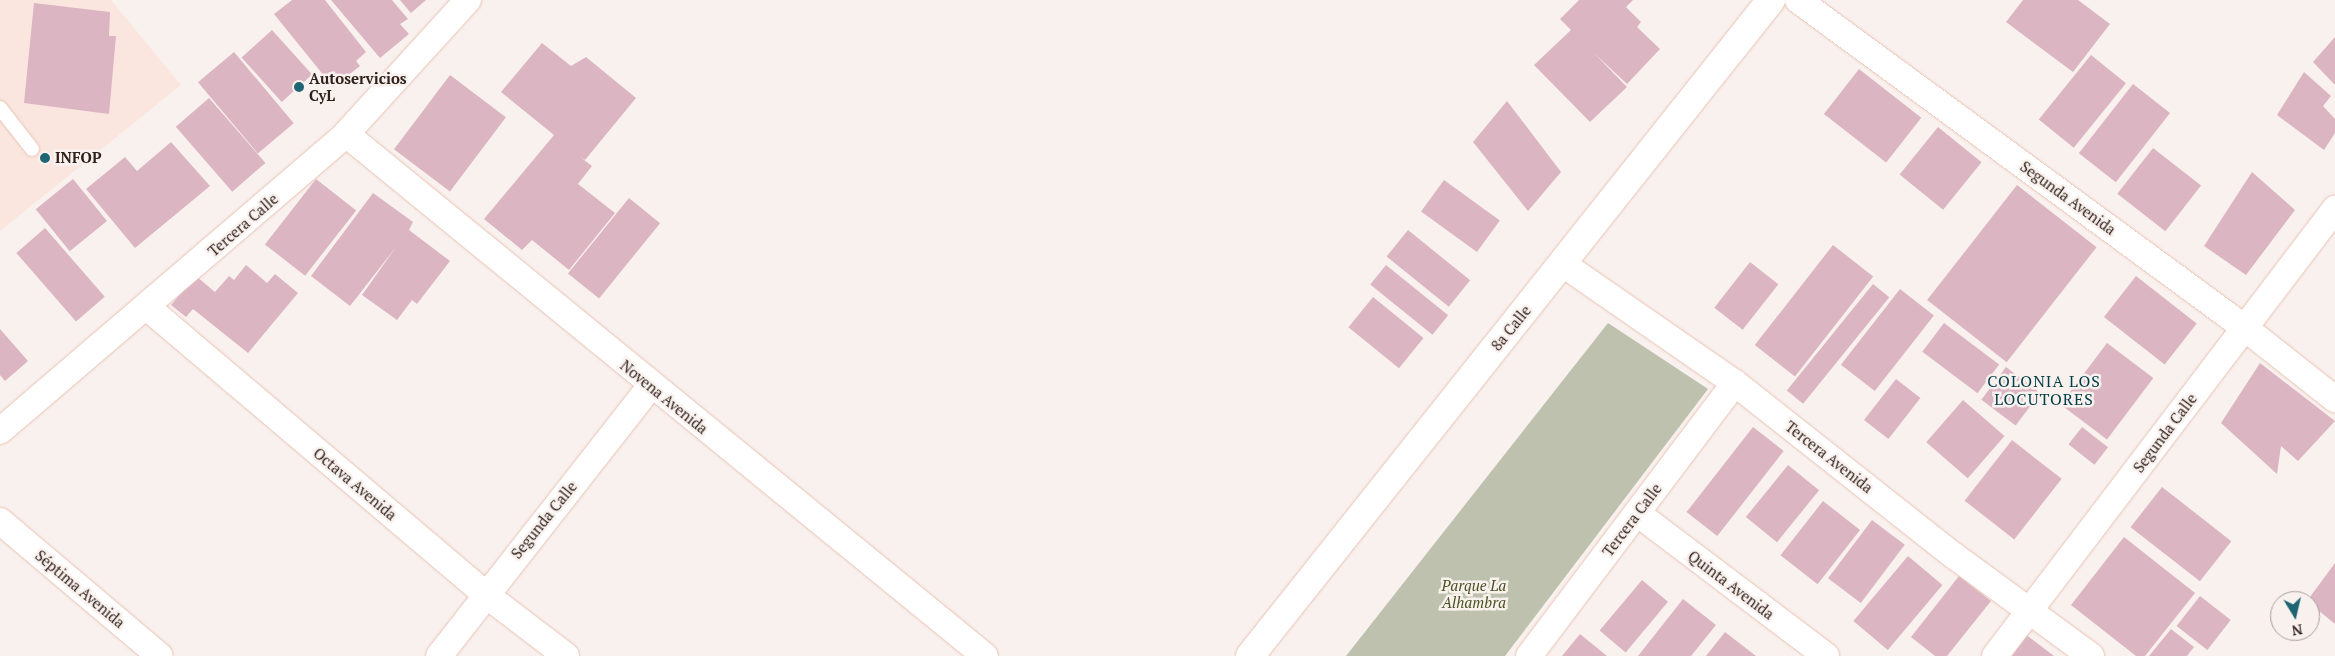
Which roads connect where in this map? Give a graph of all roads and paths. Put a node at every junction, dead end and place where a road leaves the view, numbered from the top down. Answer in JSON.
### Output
{"nodes":[{"id":1,"x":468,"y":0,"type":"edge"},
{"id":2,"x":1771,"y":0,"type":"edge"},
{"id":3,"x":1798,"y":0,"type":"edge"},
{"id":4,"x":0,"y":108,"type":"edge"},
{"id":5,"x":346,"y":134,"type":"junction"},
{"id":6,"x":32,"y":149,"type":"dead end"},
{"id":7,"x":2335,"y":209,"type":"edge"},
{"id":8,"x":1563,"y":264,"type":"junction"},
{"id":9,"x":148,"y":308,"type":"junction"},
{"id":10,"x":2245,"y":328,"type":"junction"},
{"id":11,"x":1735,"y":383,"type":"junction"},
{"id":12,"x":651,"y":386,"type":"junction"},
{"id":13,"x":2335,"y":400,"type":"edge"},
{"id":14,"x":0,"y":431,"type":"edge"},
{"id":15,"x":1637,"y":513,"type":"junction"},
{"id":16,"x":0,"y":521,"type":"edge"},
{"id":17,"x":485,"y":594,"type":"junction"},
{"id":18,"x":2029,"y":611,"type":"junction"},
{"id":19,"x":160,"y":656,"type":"edge"},
{"id":20,"x":439,"y":656,"type":"edge"},
{"id":21,"x":566,"y":656,"type":"edge"},
{"id":22,"x":985,"y":656,"type":"edge"},
{"id":23,"x":1250,"y":656,"type":"edge"},
{"id":24,"x":1529,"y":656,"type":"edge"},
{"id":25,"x":1826,"y":656,"type":"edge"},
{"id":26,"x":1995,"y":656,"type":"edge"},
{"id":27,"x":2091,"y":656,"type":"edge"}],
"edges":[{"from":1,"to":5,"type":"street","name":"Tercera Calle"},
{"from":2,"to":8,"type":"street","name":"8a Calle"},
{"from":3,"to":10,"type":"street","name":"Segunda Avenida"},
{"from":4,"to":6,"type":"lane"},
{"from":5,"to":9,"type":"street","name":"Tercera Calle"},
{"from":5,"to":12,"type":"street","name":"Novena Avenida"},
{"from":7,"to":10,"type":"street","name":"Segunda Calle"},
{"from":8,"to":11,"type":"street","name":"Tercera Avenida"},
{"from":8,"to":23,"type":"street","name":"8a Calle"},
{"from":9,"to":14,"type":"street","name":"Tercera Calle"},
{"from":9,"to":17,"type":"street","name":"Octava Avenida"},
{"from":10,"to":13,"type":"street","name":"Segunda Avenida"},
{"from":10,"to":18,"type":"street","name":"Segunda Calle"},
{"from":11,"to":15,"type":"street","name":"Tercera Calle"},
{"from":11,"to":18,"type":"street","name":"Tercera Avenida"},
{"from":12,"to":17,"type":"street","name":"Segunda Calle"},
{"from":12,"to":22,"type":"street","name":"Novena Avenida"},
{"from":15,"to":24,"type":"street","name":"Tercera Calle"},
{"from":15,"to":25,"type":"street","name":"Quinta Avenida"},
{"from":16,"to":19,"type":"street","name":"Séptima Avenida"},
{"from":17,"to":20,"type":"street","name":"Segunda Calle"},
{"from":17,"to":21,"type":"street","name":"Octava Avenida"},
{"from":18,"to":26,"type":"street","name":"Segunda Calle"},
{"from":18,"to":27,"type":"street","name":"Tercera Avenida"}]}
